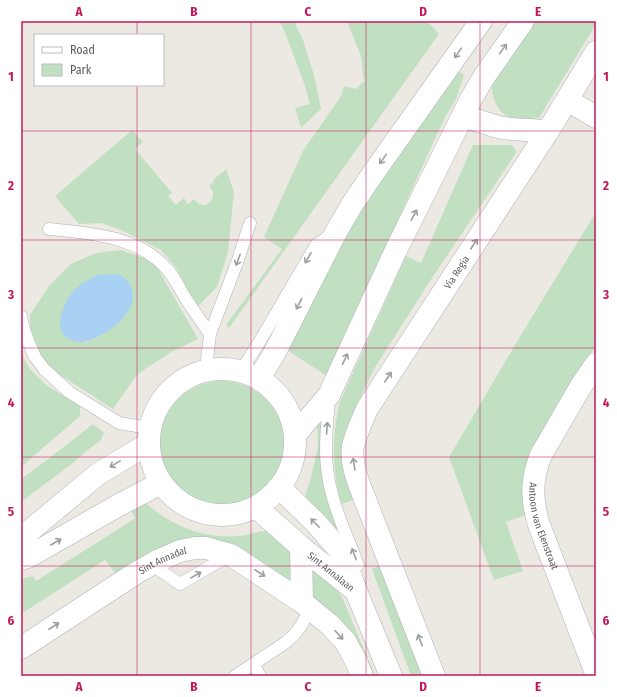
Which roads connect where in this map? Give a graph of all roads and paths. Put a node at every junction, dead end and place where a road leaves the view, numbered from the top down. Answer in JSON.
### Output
{"nodes":[{"id":1,"x":481,"y":21,"type":"edge"},
{"id":2,"x":523,"y":21,"type":"edge"},
{"id":3,"x":596,"y":52,"type":"edge"},
{"id":4,"x":567,"y":100,"type":"junction"},
{"id":5,"x":463,"y":116,"type":"junction"},
{"id":6,"x":596,"y":117,"type":"edge"},
{"id":7,"x":548,"y":131,"type":"junction"},
{"id":8,"x":250,"y":223,"type":"dead end"},
{"id":9,"x":49,"y":229,"type":"dead end"},
{"id":10,"x":21,"y":316,"type":"edge"},
{"id":11,"x":210,"y":334,"type":"junction"},
{"id":12,"x":596,"y":364,"type":"edge"},
{"id":13,"x":206,"y":370,"type":"junction"},
{"id":14,"x":250,"y":375,"type":"junction"},
{"id":15,"x":329,"y":395,"type":"junction"},
{"id":16,"x":295,"y":435,"type":"junction"},
{"id":17,"x":149,"y":436,"type":"junction"},
{"id":18,"x":161,"y":483,"type":"junction"},
{"id":19,"x":279,"y":487,"type":"junction"},
{"id":20,"x":256,"y":507,"type":"junction"},
{"id":21,"x":21,"y":538,"type":"edge"},
{"id":22,"x":301,"y":547,"type":"junction"},
{"id":23,"x":231,"y":554,"type":"junction"},
{"id":24,"x":21,"y":559,"type":"edge"},
{"id":25,"x":151,"y":564,"type":"junction"},
{"id":26,"x":356,"y":591,"type":"junction"},
{"id":27,"x":306,"y":606,"type":"junction"},
{"id":28,"x":21,"y":648,"type":"edge"},
{"id":29,"x":253,"y":664,"type":"junction"},
{"id":30,"x":596,"y":673,"type":"edge"},
{"id":31,"x":235,"y":676,"type":"edge"},
{"id":32,"x":260,"y":676,"type":"edge"},
{"id":33,"x":362,"y":676,"type":"edge"},
{"id":34,"x":391,"y":676,"type":"edge"},
{"id":35,"x":434,"y":676,"type":"edge"}],
"edges":[{"from":1,"to":14,"type":"street","one_way":true},
{"from":5,"to":2,"type":"street","one_way":true},
{"from":3,"to":4,"type":"street","name":"Via Regia"},
{"from":4,"to":6,"type":"street"},
{"from":4,"to":7,"type":"street","name":"Via Regia"},
{"from":5,"to":7,"type":"street"},
{"from":15,"to":5,"type":"street","one_way":true},
{"from":35,"to":7,"type":"street","name":"Via Regia","one_way":true},
{"from":8,"to":11,"type":"lane","one_way":true},
{"from":9,"to":11,"type":"lane"},
{"from":10,"to":17,"type":"lane"},
{"from":11,"to":13,"type":"lane"},
{"from":12,"to":30,"type":"street","name":"Antoon van Elenstraat"},
{"from":13,"to":14,"type":"street"},
{"from":13,"to":17,"type":"street"},
{"from":14,"to":16,"type":"street"},
{"from":15,"to":16,"type":"street"},
{"from":26,"to":15,"type":"lane","one_way":true},
{"from":16,"to":19,"type":"street"},
{"from":17,"to":18,"type":"street"},
{"from":17,"to":21,"type":"street","one_way":true},
{"from":18,"to":20,"type":"street"},
{"from":24,"to":18,"type":"street","one_way":true},
{"from":19,"to":20,"type":"street"},
{"from":26,"to":19,"type":"street","one_way":true},
{"from":20,"to":22,"type":"street","name":"Sint Annalaan"},
{"from":22,"to":26,"type":"street","name":"Sint Annalaan"},
{"from":22,"to":27,"type":"street"},
{"from":23,"to":25,"type":"street","name":"Sint Annadal"},
{"from":25,"to":23,"type":"lane","one_way":true},
{"from":23,"to":27,"type":"street","name":"Sint Annadal","one_way":true},
{"from":28,"to":25,"type":"street","name":"Sint Annadal","one_way":true},
{"from":26,"to":34,"type":"street","name":"Sint Annalaan"},
{"from":27,"to":29,"type":"lane"},
{"from":27,"to":33,"type":"street","one_way":true},
{"from":29,"to":31,"type":"lane"},
{"from":29,"to":32,"type":"lane"}]}
